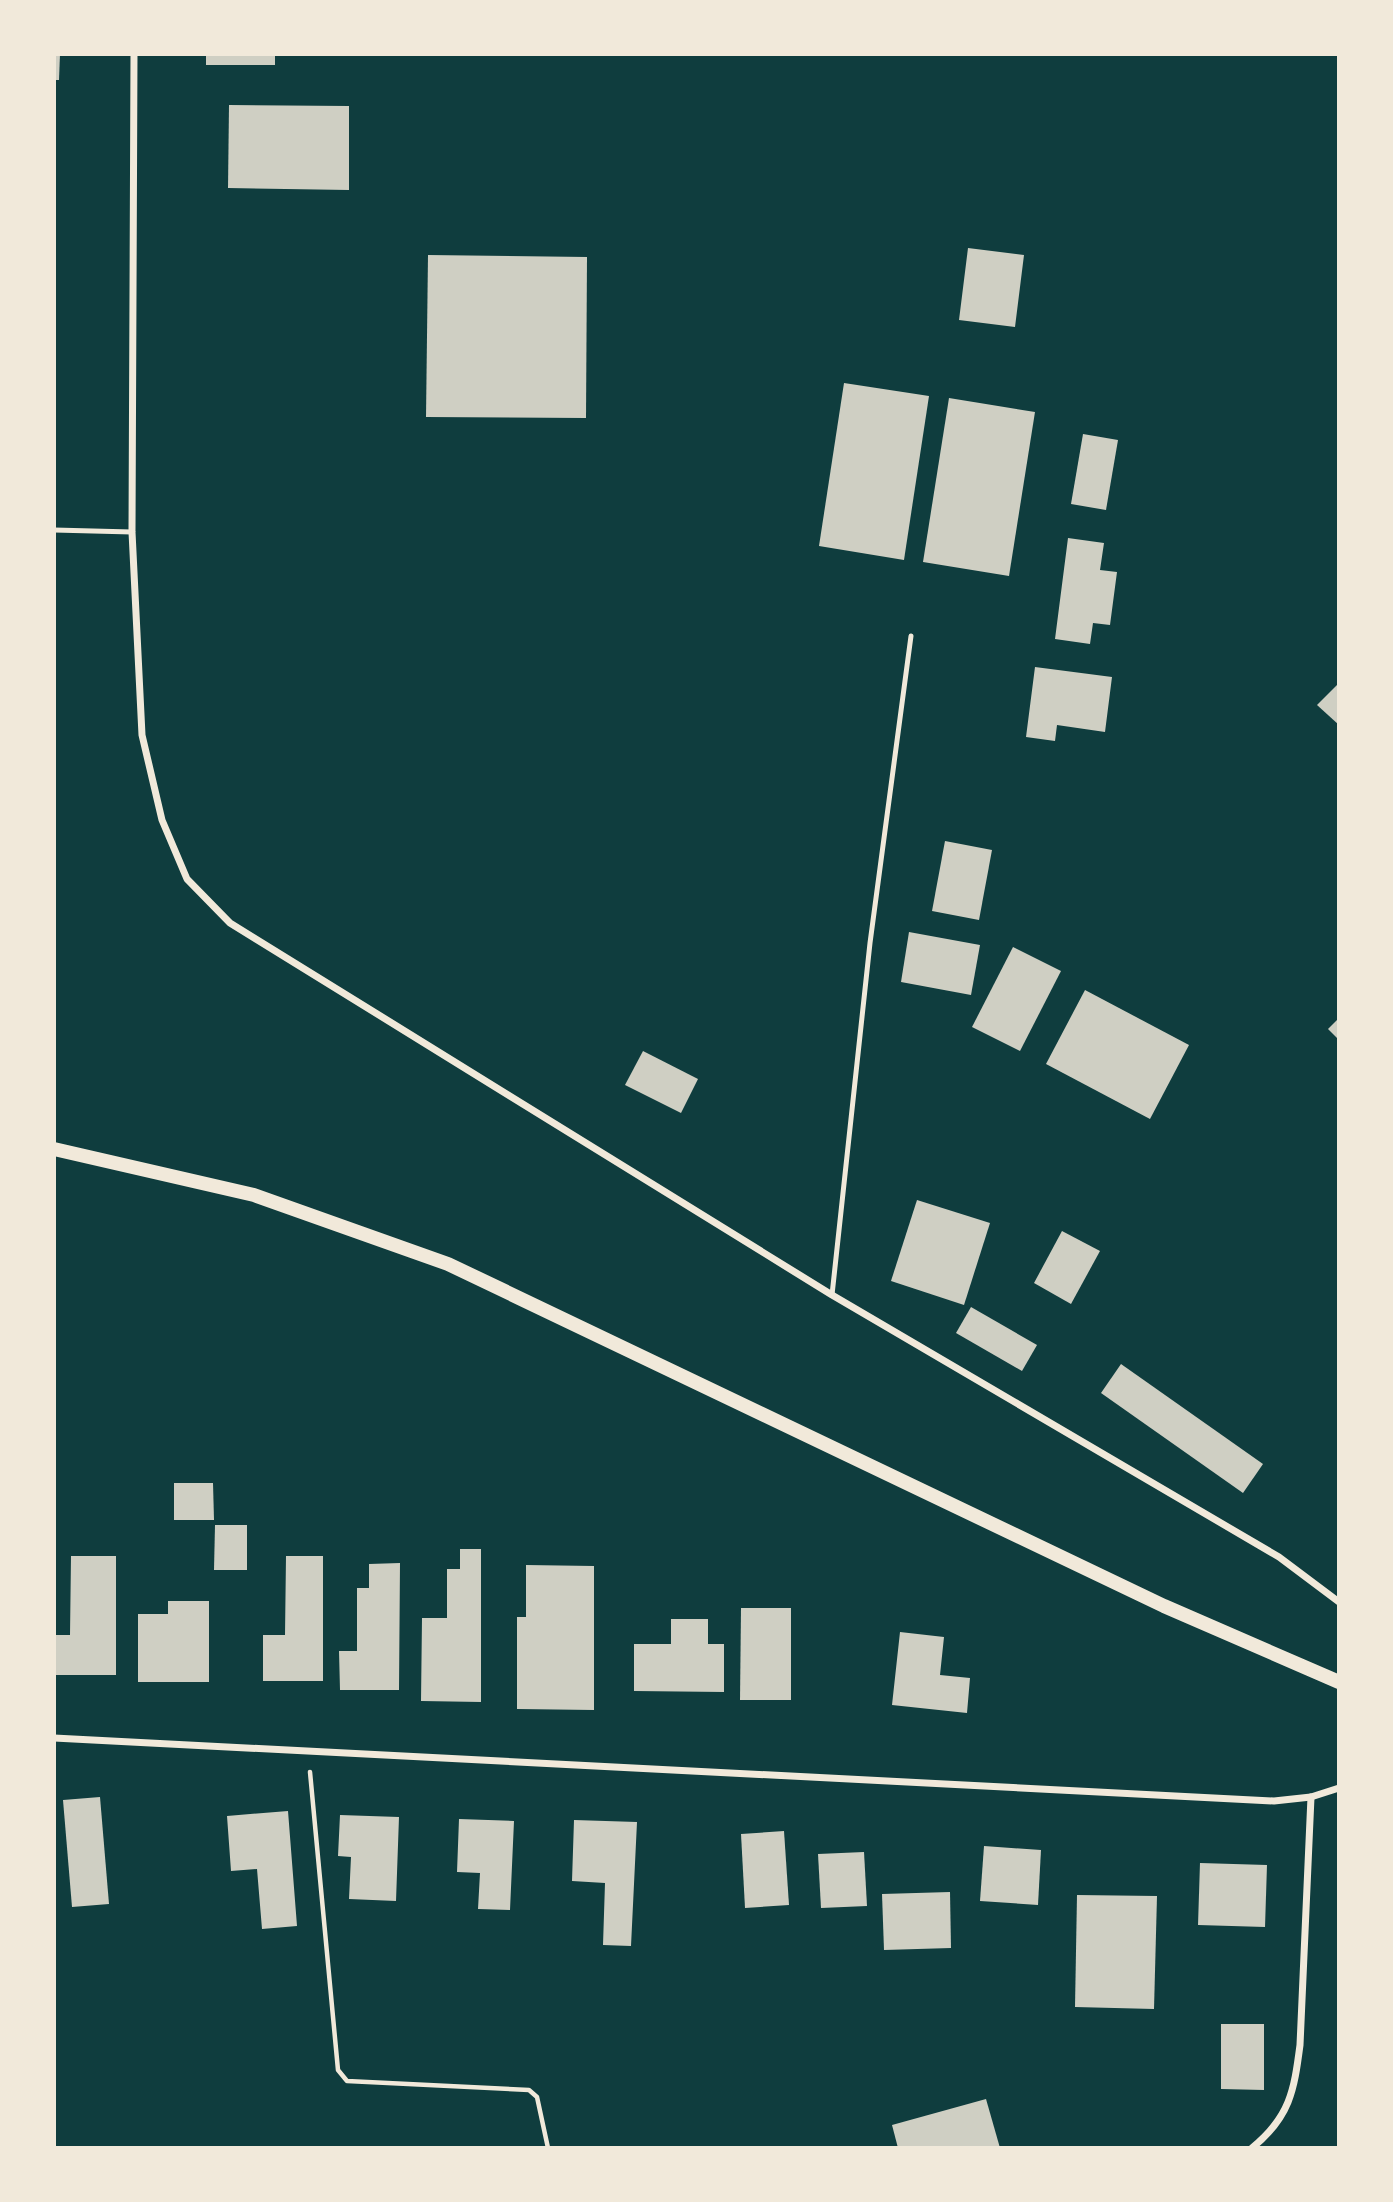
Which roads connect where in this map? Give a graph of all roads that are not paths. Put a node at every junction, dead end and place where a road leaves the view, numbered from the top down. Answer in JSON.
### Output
{"nodes":[{"id":1,"x":134,"y":54,"type":"edge"},
{"id":2,"x":54,"y":530,"type":"edge"},
{"id":3,"x":132,"y":532,"type":"junction"},
{"id":4,"x":911,"y":636,"type":"dead end"},
{"id":5,"x":54,"y":1149,"type":"edge"},
{"id":6,"x":832,"y":1295,"type":"junction"},
{"id":7,"x":1339,"y":1602,"type":"edge"},
{"id":8,"x":1339,"y":1682,"type":"edge"},
{"id":9,"x":54,"y":1738,"type":"edge"},
{"id":10,"x":1339,"y":1788,"type":"edge"},
{"id":11,"x":1311,"y":1797,"type":"junction"},
{"id":12,"x":1252,"y":2148,"type":"edge"}],
"edges":[{"from":1,"to":3,"type":"street"},
{"from":2,"to":3,"type":"lane"},
{"from":3,"to":6,"type":"street"},
{"from":4,"to":6,"type":"lane"},
{"from":5,"to":8,"type":"main road"},
{"from":6,"to":7,"type":"street"},
{"from":9,"to":11,"type":"street"},
{"from":10,"to":11,"type":"street"},
{"from":11,"to":12,"type":"street"}]}
